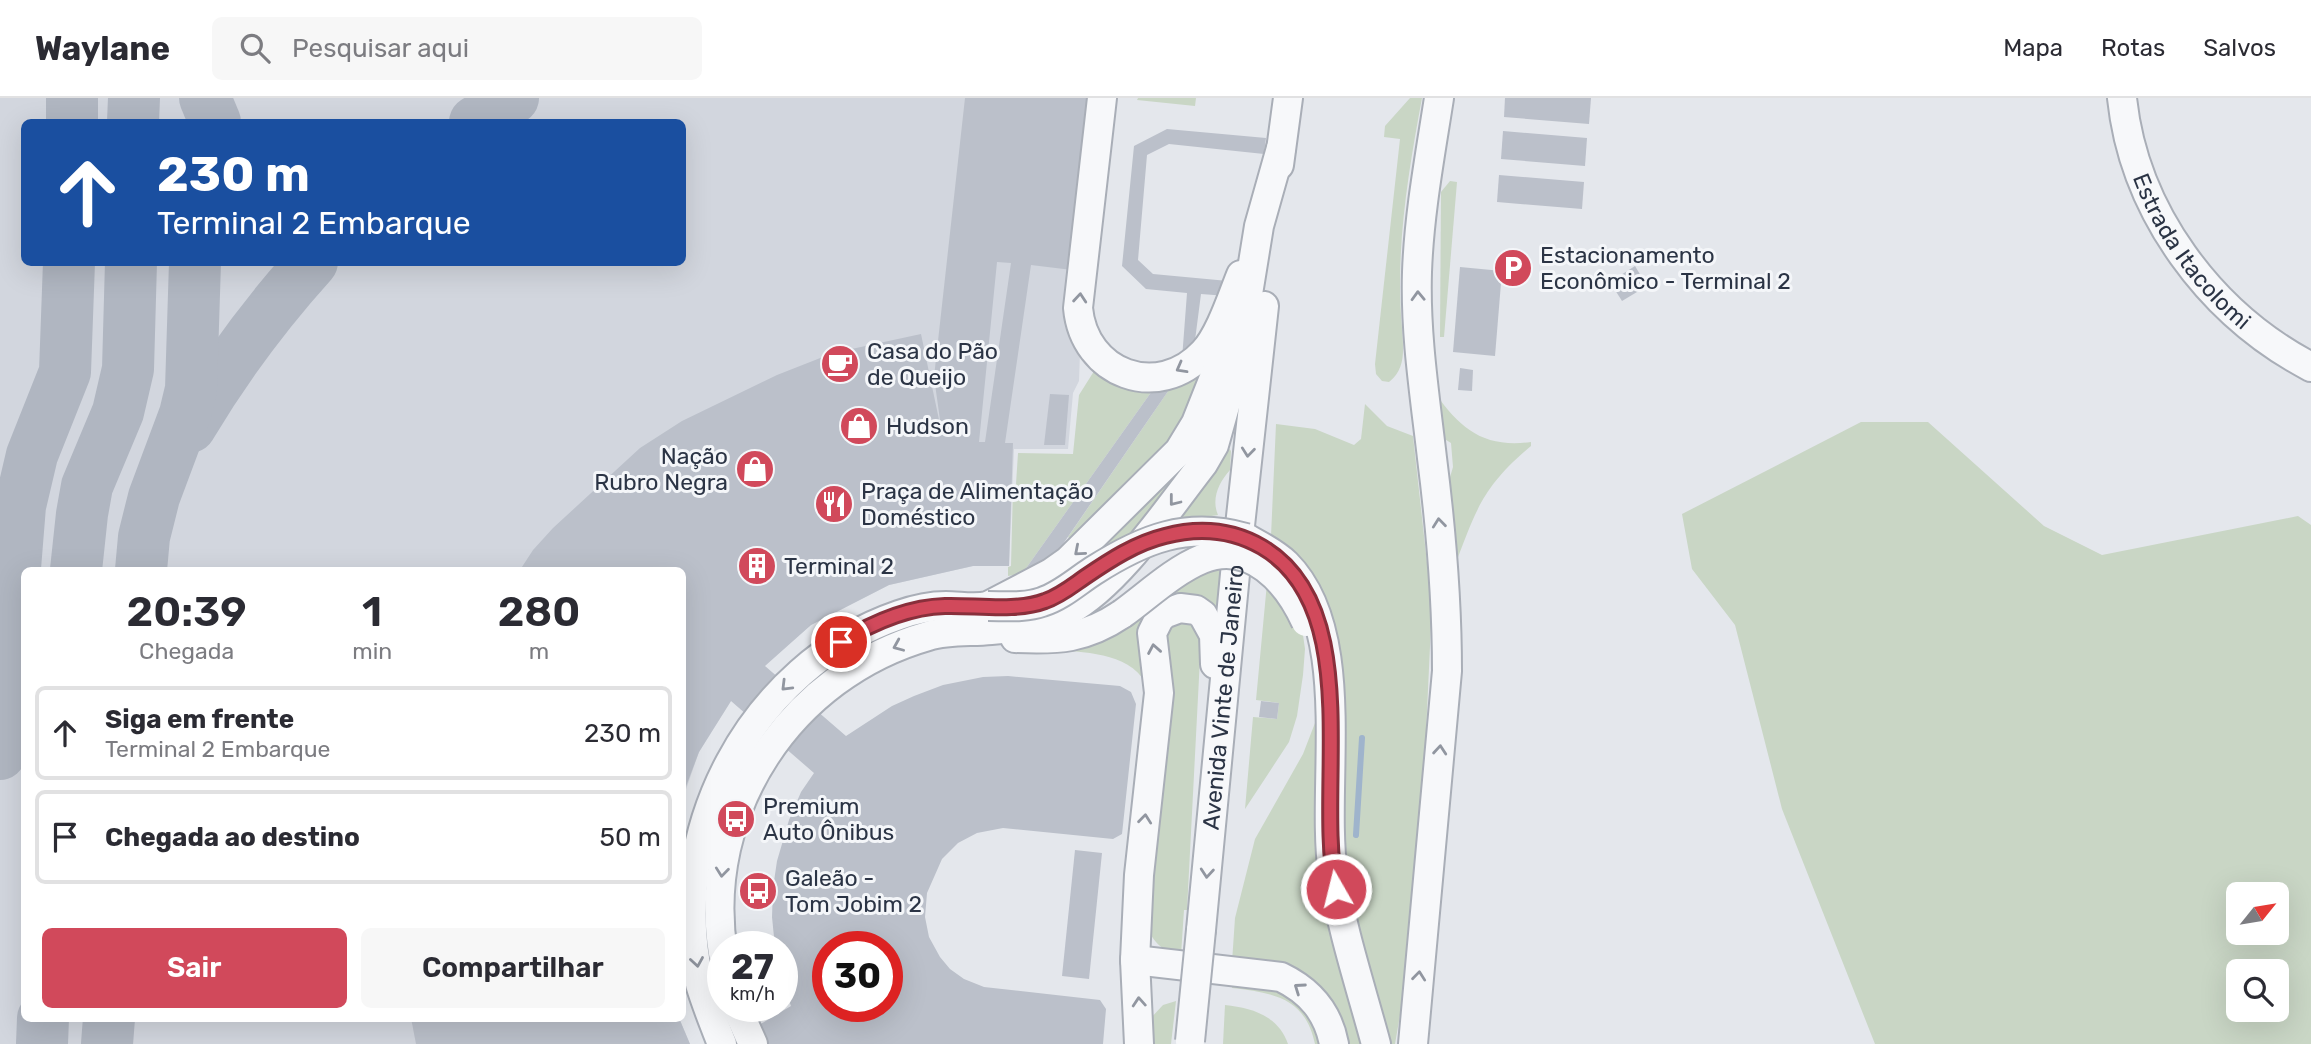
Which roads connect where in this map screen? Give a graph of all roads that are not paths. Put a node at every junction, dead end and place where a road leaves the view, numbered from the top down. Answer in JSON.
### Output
{"nodes":[{"id":1,"x":1102,"y":98,"type":"edge"},
{"id":2,"x":1288,"y":98,"type":"edge"},
{"id":3,"x":1438,"y":98,"type":"edge"},
{"id":4,"x":2122,"y":98,"type":"edge"},
{"id":5,"x":1281,"y":149,"type":"junction"},
{"id":6,"x":1259,"y":226,"type":"junction"},
{"id":7,"x":1250,"y":287,"type":"junction"},
{"id":8,"x":2311,"y":367,"type":"edge"},
{"id":9,"x":977,"y":615,"type":"junction"},
{"id":10,"x":1312,"y":620,"type":"junction"},
{"id":11,"x":1219,"y":740,"type":"junction"},
{"id":12,"x":720,"y":931,"type":"edge"},
{"id":13,"x":1135,"y":960,"type":"junction"},
{"id":14,"x":744,"y":1022,"type":"edge"},
{"id":15,"x":1190,"y":1043,"type":"edge"},
{"id":16,"x":722,"y":1044,"type":"edge"},
{"id":17,"x":754,"y":1044,"type":"edge"},
{"id":18,"x":1139,"y":1044,"type":"edge"},
{"id":19,"x":1334,"y":1044,"type":"edge"},
{"id":20,"x":1376,"y":1044,"type":"edge"},
{"id":21,"x":1413,"y":1044,"type":"edge"}],
"edges":[{"from":6,"to":1,"type":"street","one_way":true},
{"from":2,"to":5,"type":"street","name":"Avenida Vinte de Janeiro"},
{"from":21,"to":3,"type":"street","one_way":true},
{"from":4,"to":8,"type":"street","name":"Estrada Itacolomi"},
{"from":5,"to":6,"type":"street"},
{"from":5,"to":11,"type":"street","name":"Avenida Vinte de Janeiro","one_way":true},
{"from":6,"to":7,"type":"street"},
{"from":7,"to":9,"type":"street","one_way":true},
{"from":7,"to":9,"type":"street","one_way":true},
{"from":9,"to":10,"type":"street","bridge":true},
{"from":9,"to":10,"type":"street","bridge":true},
{"from":9,"to":12,"type":"street","one_way":true},
{"from":9,"to":16,"type":"street","one_way":true},
{"from":10,"to":20,"type":"street"},
{"from":13,"to":11,"type":"street","one_way":true},
{"from":11,"to":15,"type":"street","name":"Avenida Vinte de Janeiro","one_way":true,"bridge":true},
{"from":18,"to":13,"type":"street","one_way":true},
{"from":19,"to":13,"type":"street","one_way":true},
{"from":14,"to":17,"type":"street"}]}
